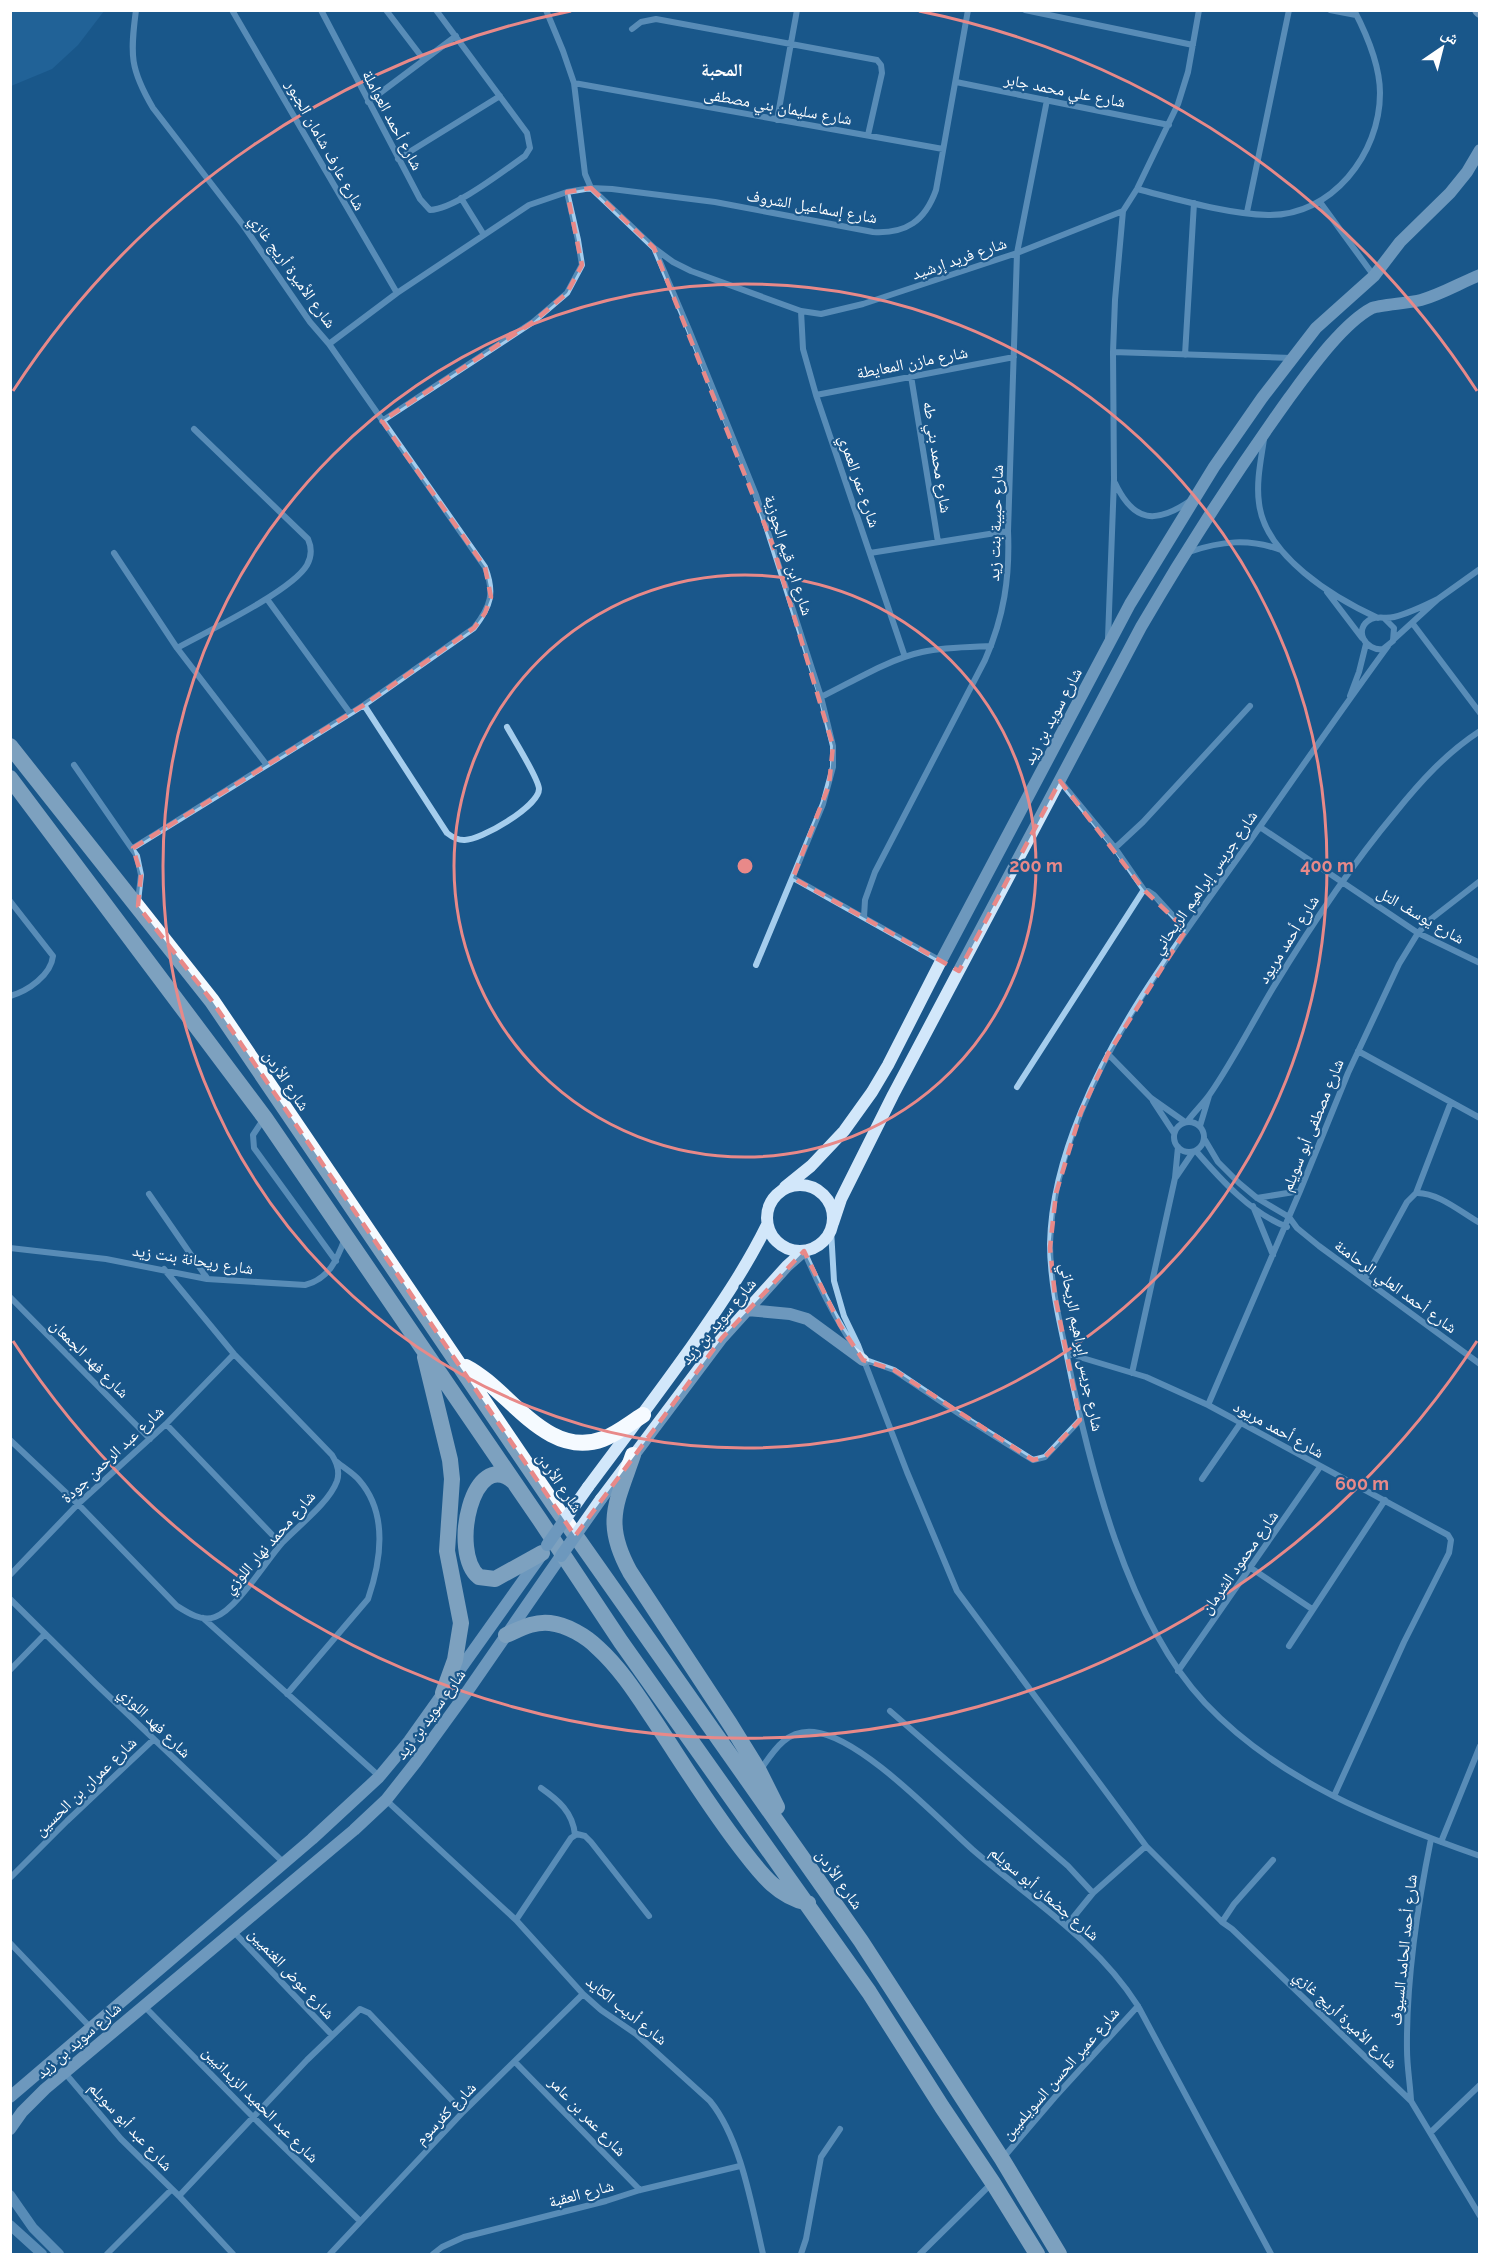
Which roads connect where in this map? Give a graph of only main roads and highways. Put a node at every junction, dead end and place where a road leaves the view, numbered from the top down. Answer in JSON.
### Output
{"nodes":[{"id":1,"x":1479,"y":150,"type":"edge"},
{"id":2,"x":1479,"y":275,"type":"edge"},
{"id":3,"x":10,"y":746,"type":"edge"},
{"id":4,"x":10,"y":778,"type":"edge"},
{"id":5,"x":785,"y":1187,"type":"junction"},
{"id":6,"x":767,"y":1225,"type":"junction"},
{"id":7,"x":832,"y":1226,"type":"junction"},
{"id":8,"x":804,"y":1251,"type":"junction"},
{"id":9,"x":747,"y":1310,"type":"junction"},
{"id":10,"x":423,"y":1348,"type":"junction"},
{"id":11,"x":863,"y":1360,"type":"road end"},
{"id":12,"x":459,"y":1364,"type":"junction"},
{"id":13,"x":643,"y":1415,"type":"junction"},
{"id":14,"x":633,"y":1455,"type":"junction"},
{"id":15,"x":516,"y":1485,"type":"junction"},
{"id":16,"x":545,"y":1549,"type":"junction"},
{"id":17,"x":506,"y":1635,"type":"junction"},
{"id":18,"x":443,"y":1693,"type":"junction"},
{"id":19,"x":756,"y":1779,"type":"junction"},
{"id":20,"x":808,"y":1903,"type":"junction"},
{"id":21,"x":10,"y":2097,"type":"edge"},
{"id":22,"x":10,"y":2129,"type":"edge"},
{"id":23,"x":1037,"y":2254,"type":"edge"},
{"id":24,"x":1059,"y":2254,"type":"edge"}],
"edges":[{"from":1,"to":5,"type":"main road","name":"شارع سويد بن زيد"},
{"from":2,"to":7,"type":"main road"},
{"from":3,"to":12,"type":"highway","name":"شارع الأردن"},
{"from":4,"to":10,"type":"highway"},
{"from":5,"to":6,"type":"main road"},
{"from":5,"to":7,"type":"main road"},
{"from":6,"to":8,"type":"main road"},
{"from":6,"to":13,"type":"main road","name":"شارع سويد بن زيد"},
{"from":7,"to":8,"type":"main road"},
{"from":8,"to":9,"type":"main road","name":"شارع سويد بن زيد"},
{"from":9,"to":11,"type":"main road"},
{"from":9,"to":14,"type":"main road","name":"شارع سويد بن زيد"},
{"from":10,"to":15,"type":"highway"},
{"from":10,"to":18,"type":"highway"},
{"from":12,"to":13,"type":"highway"},
{"from":12,"to":19,"type":"highway","name":"شارع الأردن"},
{"from":13,"to":16,"type":"main road","name":"شارع سويد بن زيد","bridge":true},
{"from":14,"to":17,"type":"main road","name":"شارع سويد بن زيد","bridge":true},
{"from":14,"to":19,"type":"highway"},
{"from":15,"to":16,"type":"highway"},
{"from":15,"to":20,"type":"highway"},
{"from":16,"to":18,"type":"main road","name":"شارع سويد بن زيد"},
{"from":17,"to":20,"type":"highway"},
{"from":17,"to":22,"type":"main road","name":"شارع سويد بن زيد"},
{"from":18,"to":21,"type":"main road","name":"شارع سويد بن زيد"},
{"from":19,"to":24,"type":"highway","name":"شارع الأردن"},
{"from":20,"to":23,"type":"highway"}]}
